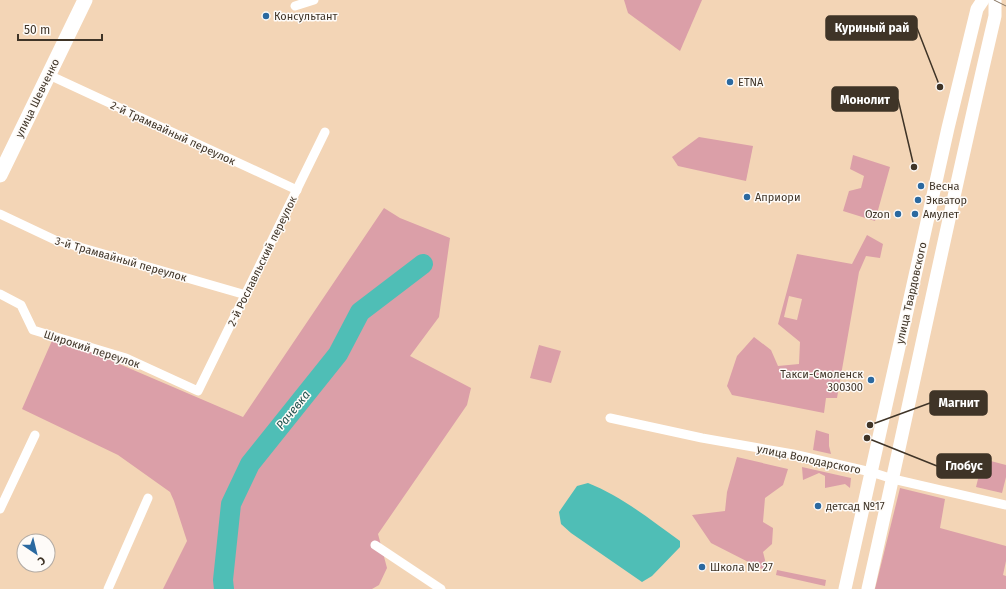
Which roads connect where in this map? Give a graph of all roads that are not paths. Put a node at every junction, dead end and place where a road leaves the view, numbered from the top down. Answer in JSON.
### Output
{"nodes":[{"id":1,"x":85,"y":0,"type":"edge"},
{"id":2,"x":314,"y":0,"type":"edge"},
{"id":3,"x":983,"y":0,"type":"edge"},
{"id":4,"x":995,"y":0,"type":"edge"},
{"id":5,"x":295,"y":6,"type":"dead end"},
{"id":6,"x":49,"y":75,"type":"junction"},
{"id":7,"x":325,"y":132,"type":"dead end"},
{"id":8,"x":0,"y":174,"type":"edge"},
{"id":9,"x":297,"y":190,"type":"junction"},
{"id":10,"x":0,"y":214,"type":"edge"},
{"id":11,"x":918,"y":262,"type":"junction"},
{"id":12,"x":938,"y":269,"type":"junction"},
{"id":13,"x":0,"y":294,"type":"edge"},
{"id":14,"x":246,"y":295,"type":"junction"},
{"id":15,"x":198,"y":391,"type":"joint"},
{"id":16,"x":610,"y":418,"type":"dead end"},
{"id":17,"x":35,"y":435,"type":"dead end"},
{"id":18,"x":871,"y":472,"type":"junction"},
{"id":19,"x":893,"y":479,"type":"junction"},
{"id":20,"x":148,"y":498,"type":"dead end"},
{"id":21,"x":1006,"y":505,"type":"edge"},
{"id":22,"x":0,"y":508,"type":"edge"},
{"id":23,"x":375,"y":545,"type":"dead end"},
{"id":24,"x":108,"y":589,"type":"edge"},
{"id":25,"x":441,"y":589,"type":"edge"},
{"id":26,"x":846,"y":589,"type":"edge"},
{"id":27,"x":868,"y":589,"type":"edge"}],
"edges":[{"from":1,"to":6,"type":"main road","name":"улица Шевченко"},
{"from":2,"to":5,"type":"street"},
{"from":3,"to":11,"type":"street","name":"улица Твардовского"},
{"from":4,"to":12,"type":"street","name":"улица Твардовского"},
{"from":6,"to":8,"type":"main road","name":"улица Шевченко"},
{"from":6,"to":9,"type":"street","name":"2-й Трамвайный переулок"},
{"from":7,"to":9,"type":"street","name":"2-й Рославльский переулок"},
{"from":9,"to":14,"type":"street","name":"2-й Рославльский переулок"},
{"from":10,"to":14,"type":"street","name":"3-й Трамвайный переулок"},
{"from":11,"to":12,"type":"street"},
{"from":11,"to":18,"type":"street","name":"улица Твардовского"},
{"from":12,"to":19,"type":"street","name":"улица Твардовского"},
{"from":13,"to":15,"type":"street","name":"Широкий переулок"},
{"from":14,"to":15,"type":"street","name":"2-й Рославльский переулок"},
{"from":16,"to":18,"type":"street","name":"улица Володарского"},
{"from":17,"to":22,"type":"street"},
{"from":18,"to":19,"type":"street","name":"улица Володарского"},
{"from":18,"to":26,"type":"street","name":"улица Твардовского"},
{"from":19,"to":21,"type":"street","name":"улица Володарского"},
{"from":19,"to":27,"type":"street","name":"улица Твардовского"},
{"from":20,"to":24,"type":"street"},
{"from":23,"to":25,"type":"street"}]}
